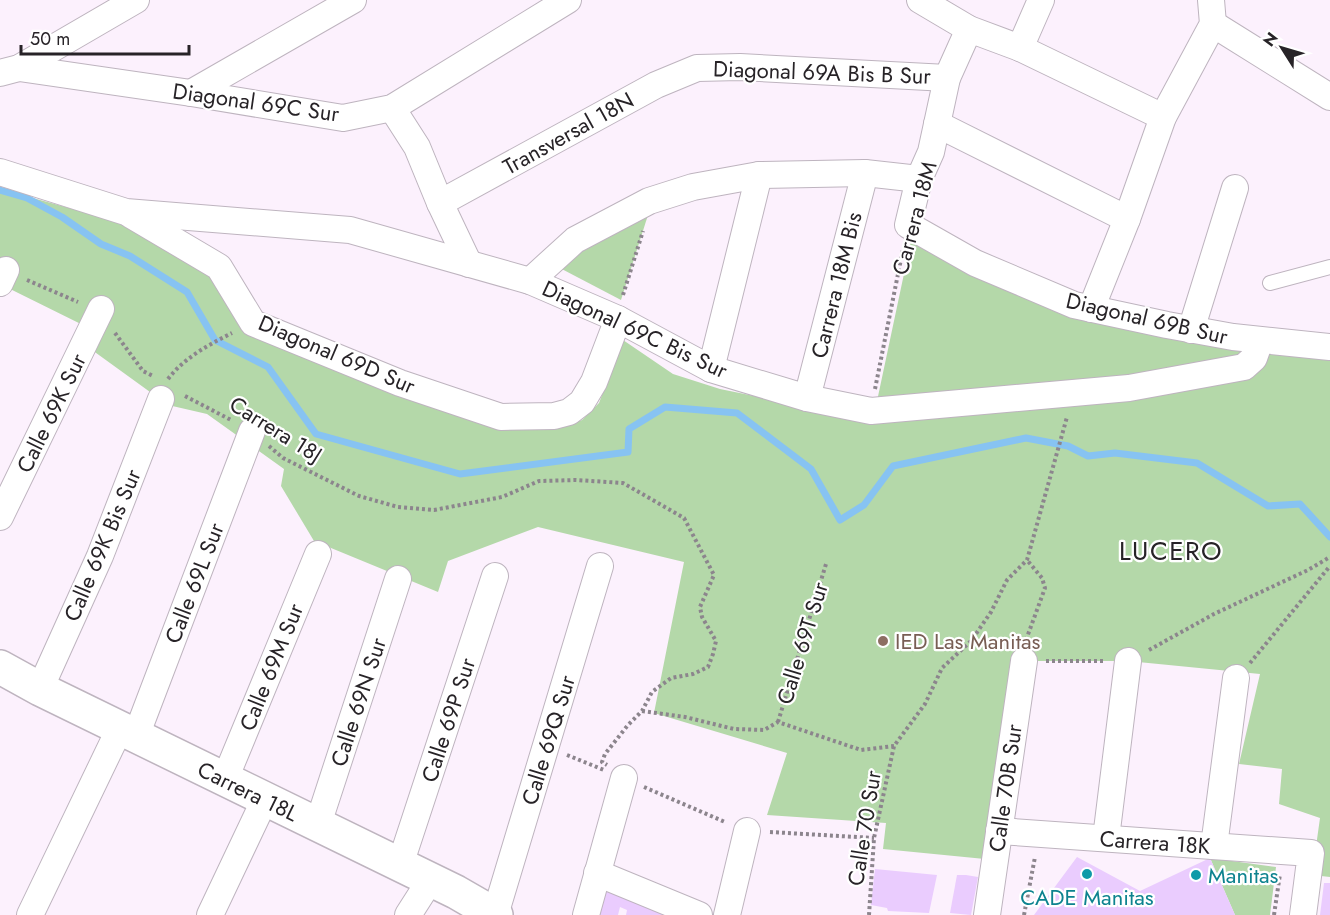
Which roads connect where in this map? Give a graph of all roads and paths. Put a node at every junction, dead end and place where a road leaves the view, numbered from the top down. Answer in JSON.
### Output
{"nodes":[{"id":1,"x":136,"y":0,"type":"edge"},
{"id":2,"x":353,"y":0,"type":"edge"},
{"id":3,"x":568,"y":0,"type":"edge"},
{"id":4,"x":920,"y":0,"type":"edge"},
{"id":5,"x":1041,"y":0,"type":"edge"},
{"id":6,"x":1212,"y":12,"type":"edge"},
{"id":7,"x":969,"y":29,"type":"junction"},
{"id":8,"x":1020,"y":48,"type":"junction"},
{"id":9,"x":697,"y":68,"type":"joint"},
{"id":10,"x":10,"y":71,"type":"edge"},
{"id":11,"x":946,"y":78,"type":"junction"},
{"id":12,"x":191,"y":93,"type":"junction"},
{"id":13,"x":1330,"y":97,"type":"edge"},
{"id":14,"x":392,"y":108,"type":"junction"},
{"id":15,"x":1163,"y":117,"type":"junction"},
{"id":16,"x":938,"y":124,"type":"junction"},
{"id":17,"x":0,"y":172,"type":"edge"},
{"id":18,"x":865,"y":173,"type":"junction"},
{"id":19,"x":759,"y":175,"type":"junction"},
{"id":20,"x":919,"y":179,"type":"junction"},
{"id":21,"x":1235,"y":188,"type":"dead end"},
{"id":22,"x":649,"y":201,"type":"junction"},
{"id":23,"x":440,"y":203,"type":"junction"},
{"id":24,"x":126,"y":212,"type":"junction"},
{"id":25,"x":1126,"y":219,"type":"junction"},
{"id":26,"x":908,"y":225,"type":"junction"},
{"id":27,"x":469,"y":264,"type":"junction"},
{"id":28,"x":1330,"y":267,"type":"edge"},
{"id":29,"x":3,"y":276,"type":"edge"},
{"id":30,"x":530,"y":281,"type":"junction"},
{"id":31,"x":1270,"y":283,"type":"dead end"},
{"id":32,"x":101,"y":309,"type":"junction"},
{"id":33,"x":1091,"y":309,"type":"junction"},
{"id":34,"x":618,"y":319,"type":"junction"},
{"id":35,"x":1191,"y":330,"type":"junction"},
{"id":36,"x":229,"y":334,"type":"dead end"},
{"id":37,"x":1260,"y":341,"type":"junction"},
{"id":38,"x":1330,"y":347,"type":"edge"},
{"id":39,"x":711,"y":369,"type":"junction"},
{"id":40,"x":163,"y":391,"type":"junction"},
{"id":41,"x":807,"y":398,"type":"junction"},
{"id":42,"x":871,"y":411,"type":"junction"},
{"id":43,"x":1066,"y":417,"type":"dead end"},
{"id":44,"x":252,"y":431,"type":"junction"},
{"id":45,"x":0,"y":517,"type":"edge"},
{"id":46,"x":318,"y":554,"type":"dead end"},
{"id":47,"x":1330,"y":557,"type":"edge"},
{"id":48,"x":1027,"y":560,"type":"junction"},
{"id":49,"x":826,"y":564,"type":"dead end"},
{"id":50,"x":600,"y":566,"type":"dead end"},
{"id":51,"x":1330,"y":566,"type":"edge"},
{"id":52,"x":495,"y":576,"type":"dead end"},
{"id":53,"x":398,"y":579,"type":"dead end"},
{"id":54,"x":1024,"y":661,"type":"junction"},
{"id":55,"x":1128,"y":661,"type":"junction"},
{"id":56,"x":0,"y":667,"type":"edge"},
{"id":57,"x":1236,"y":678,"type":"joint"},
{"id":58,"x":40,"y":689,"type":"junction"},
{"id":59,"x":642,"y":711,"type":"junction"},
{"id":60,"x":778,"y":722,"type":"junction"},
{"id":61,"x":128,"y":732,"type":"junction"},
{"id":62,"x":894,"y":746,"type":"junction"},
{"id":63,"x":546,"y":747,"type":"junction"},
{"id":64,"x":624,"y":778,"type":"junction"},
{"id":65,"x":225,"y":779,"type":"junction"},
{"id":66,"x":265,"y":799,"type":"junction"},
{"id":67,"x":318,"y":824,"type":"junction"},
{"id":68,"x":747,"y":831,"type":"dead end"},
{"id":69,"x":999,"y":831,"type":"junction"},
{"id":70,"x":1040,"y":834,"type":"junction"},
{"id":71,"x":1106,"y":838,"type":"junction"},
{"id":72,"x":1214,"y":846,"type":"junction"},
{"id":73,"x":1283,"y":851,"type":"junction"},
{"id":74,"x":400,"y":865,"type":"junction"},
{"id":75,"x":597,"y":873,"type":"junction"},
{"id":76,"x":431,"y":879,"type":"junction"},
{"id":77,"x":30,"y":915,"type":"edge"},
{"id":78,"x":210,"y":915,"type":"edge"},
{"id":79,"x":408,"y":915,"type":"edge"},
{"id":80,"x":496,"y":915,"type":"edge"},
{"id":81,"x":586,"y":915,"type":"edge"},
{"id":82,"x":699,"y":915,"type":"edge"},
{"id":83,"x":727,"y":915,"type":"edge"},
{"id":84,"x":868,"y":915,"type":"edge"},
{"id":85,"x":987,"y":915,"type":"edge"},
{"id":86,"x":1024,"y":915,"type":"edge"},
{"id":87,"x":1274,"y":915,"type":"edge"},
{"id":88,"x":1303,"y":915,"type":"edge"}],
"edges":[{"from":1,"to":10,"type":"street"},
{"from":2,"to":12,"type":"street"},
{"from":3,"to":14,"type":"street"},
{"from":4,"to":7,"type":"street"},
{"from":5,"to":8,"type":"street"},
{"from":6,"to":13,"type":"street"},
{"from":6,"to":15,"type":"street"},
{"from":7,"to":8,"type":"street"},
{"from":7,"to":11,"type":"street","name":"Carrera 18M"},
{"from":8,"to":15,"type":"street"},
{"from":9,"to":11,"type":"street","name":"Diagonal 69A Bis B Sur"},
{"from":9,"to":23,"type":"street","name":"Transversal 18N"},
{"from":10,"to":12,"type":"street","name":"Diagonal 69C Sur"},
{"from":11,"to":16,"type":"street","name":"Carrera 18M"},
{"from":12,"to":14,"type":"street","name":"Diagonal 69C Sur"},
{"from":14,"to":23,"type":"street"},
{"from":15,"to":25,"type":"street"},
{"from":16,"to":20,"type":"street","name":"Carrera 18M"},
{"from":16,"to":25,"type":"street"},
{"from":17,"to":24,"type":"street","name":"Diagonal 69C Bis Sur"},
{"from":18,"to":19,"type":"street"},
{"from":18,"to":20,"type":"street"},
{"from":18,"to":41,"type":"street","name":"Carrera 18M Bis"},
{"from":19,"to":22,"type":"street"},
{"from":19,"to":39,"type":"street"},
{"from":20,"to":26,"type":"street","name":"Carrera 18M"},
{"from":21,"to":35,"type":"street"},
{"from":22,"to":30,"type":"street"},
{"from":22,"to":34,"type":"path"},
{"from":23,"to":27,"type":"street"},
{"from":24,"to":27,"type":"street","name":"Diagonal 69C Bis Sur"},
{"from":24,"to":34,"type":"street","name":"Diagonal 69D Sur"},
{"from":25,"to":33,"type":"street"},
{"from":26,"to":33,"type":"street","name":"Diagonal 69B Sur"},
{"from":26,"to":42,"type":"path","name":"Carrera 18M"},
{"from":27,"to":30,"type":"street","name":"Diagonal 69C Bis Sur"},
{"from":28,"to":31,"type":"lane"},
{"from":29,"to":32,"type":"path"},
{"from":30,"to":34,"type":"street","name":"Diagonal 69C Bis Sur"},
{"from":32,"to":40,"type":"path","name":"Carrera 18J"},
{"from":32,"to":45,"type":"street","name":"Calle 69K Sur"},
{"from":33,"to":35,"type":"street","name":"Diagonal 69B Sur"},
{"from":34,"to":39,"type":"street","name":"Diagonal 69C Bis Sur"},
{"from":35,"to":37,"type":"street","name":"Diagonal 69B Sur"},
{"from":36,"to":40,"type":"path"},
{"from":37,"to":38,"type":"street","name":"Diagonal 69B Sur"},
{"from":37,"to":42,"type":"street","name":"Diagonal 69C Bis Sur"},
{"from":39,"to":41,"type":"street","name":"Diagonal 69C Bis Sur"},
{"from":40,"to":44,"type":"path","name":"Carrera 18J"},
{"from":40,"to":58,"type":"street","name":"Calle 69K Bis Sur"},
{"from":41,"to":42,"type":"street","name":"Diagonal 69C Bis Sur"},
{"from":43,"to":48,"type":"path"},
{"from":44,"to":59,"type":"path","name":"Carrera 18J"},
{"from":44,"to":61,"type":"street","name":"Calle 69L Sur"},
{"from":46,"to":65,"type":"street","name":"Calle 69M Sur"},
{"from":47,"to":55,"type":"path"},
{"from":48,"to":54,"type":"path"},
{"from":48,"to":62,"type":"path"},
{"from":49,"to":60,"type":"path","name":"Calle 69T Sur"},
{"from":50,"to":63,"type":"street","name":"Calle 69Q Sur"},
{"from":51,"to":57,"type":"path"},
{"from":52,"to":74,"type":"street","name":"Calle 69P Sur"},
{"from":53,"to":67,"type":"street","name":"Calle 69N Sur"},
{"from":54,"to":55,"type":"path"},
{"from":54,"to":69,"type":"street","name":"Calle 70B Sur"},
{"from":55,"to":71,"type":"street"},
{"from":56,"to":58,"type":"street","name":"Carrera 18L"},
{"from":57,"to":72,"type":"street"},
{"from":58,"to":61,"type":"street","name":"Carrera 18L"},
{"from":59,"to":60,"type":"path"},
{"from":59,"to":64,"type":"path"},
{"from":60,"to":62,"type":"path"},
{"from":61,"to":65,"type":"street","name":"Carrera 18L"},
{"from":61,"to":77,"type":"street","name":"Calle 69L Sur"},
{"from":62,"to":84,"type":"path","name":"Calle 70 Sur"},
{"from":63,"to":64,"type":"path"},
{"from":63,"to":80,"type":"street","name":"Calle 69Q Sur"},
{"from":64,"to":75,"type":"street"},
{"from":65,"to":66,"type":"street","name":"Carrera 18L"},
{"from":66,"to":67,"type":"street","name":"Carrera 18L"},
{"from":66,"to":78,"type":"street"},
{"from":67,"to":74,"type":"street","name":"Carrera 18L"},
{"from":68,"to":83,"type":"street"},
{"from":69,"to":70,"type":"street","name":"Carrera 18K"},
{"from":69,"to":85,"type":"street","name":"Calle 70B Sur"},
{"from":70,"to":71,"type":"street","name":"Carrera 18K"},
{"from":70,"to":86,"type":"path"},
{"from":71,"to":72,"type":"street","name":"Carrera 18K"},
{"from":72,"to":73,"type":"street","name":"Carrera 18K"},
{"from":73,"to":87,"type":"path"},
{"from":73,"to":88,"type":"street","name":"Carrera 18K"},
{"from":74,"to":76,"type":"street","name":"Carrera 18L"},
{"from":75,"to":81,"type":"street"},
{"from":75,"to":82,"type":"street"},
{"from":76,"to":79,"type":"street"},
{"from":76,"to":80,"type":"street","name":"Carrera 18L"}]}
